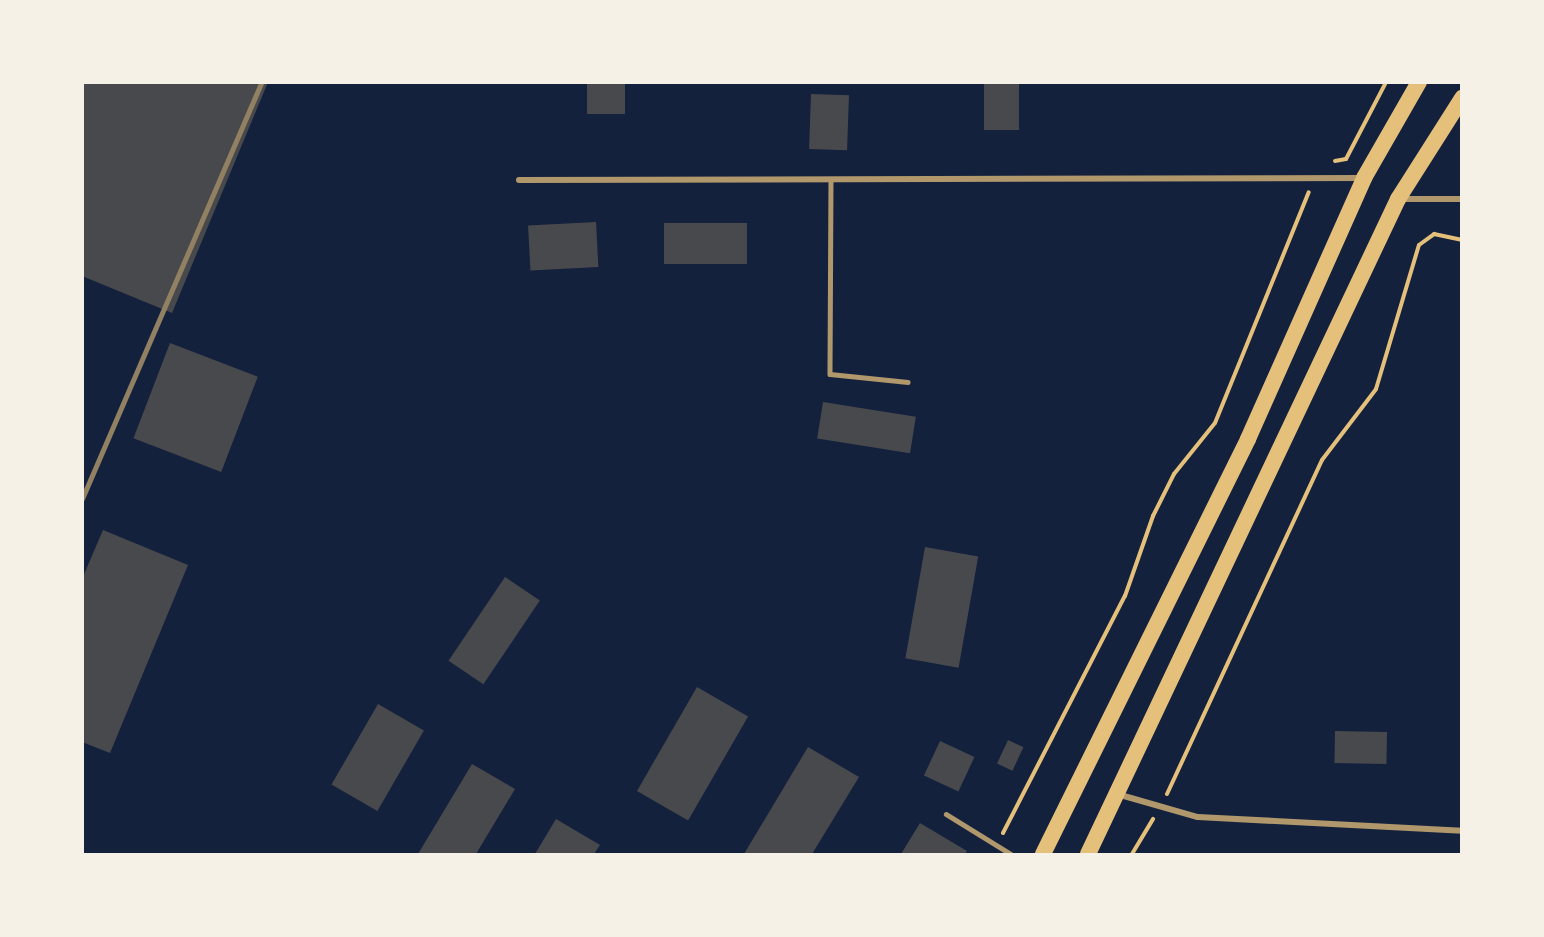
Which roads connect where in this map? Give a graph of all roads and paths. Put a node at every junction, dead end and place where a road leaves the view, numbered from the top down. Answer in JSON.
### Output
{"nodes":[{"id":1,"x":1386,"y":82,"type":"edge"},
{"id":2,"x":1419,"y":82,"type":"edge"},
{"id":3,"x":1461,"y":98,"type":"edge"},
{"id":4,"x":1314,"y":178,"type":"junction"},
{"id":5,"x":1364,"y":178,"type":"junction"},
{"id":6,"x":519,"y":180,"type":"dead end"},
{"id":7,"x":831,"y":181,"type":"junction"},
{"id":8,"x":1398,"y":199,"type":"junction"},
{"id":9,"x":1461,"y":199,"type":"edge"},
{"id":10,"x":1461,"y":240,"type":"edge"},
{"id":11,"x":908,"y":382,"type":"dead end"},
{"id":12,"x":1117,"y":794,"type":"junction"},
{"id":13,"x":1161,"y":807,"type":"junction"},
{"id":14,"x":946,"y":814,"type":"dead end"},
{"id":15,"x":1461,"y":831,"type":"edge"},
{"id":16,"x":997,"y":845,"type":"junction"},
{"id":17,"x":1011,"y":855,"type":"edge"},
{"id":18,"x":1043,"y":855,"type":"edge"},
{"id":19,"x":1088,"y":855,"type":"edge"},
{"id":20,"x":1132,"y":855,"type":"edge"}],
"edges":[{"from":1,"to":4,"type":"path"},
{"from":2,"to":5,"type":"highway"},
{"from":3,"to":8,"type":"highway"},
{"from":4,"to":5,"type":"street"},
{"from":4,"to":7,"type":"street"},
{"from":4,"to":16,"type":"path"},
{"from":5,"to":18,"type":"highway"},
{"from":6,"to":7,"type":"street"},
{"from":7,"to":11,"type":"lane"},
{"from":8,"to":9,"type":"street"},
{"from":8,"to":12,"type":"highway"},
{"from":10,"to":13,"type":"path"},
{"from":12,"to":13,"type":"street"},
{"from":12,"to":19,"type":"highway"},
{"from":13,"to":15,"type":"street"},
{"from":13,"to":20,"type":"path"},
{"from":14,"to":16,"type":"lane"},
{"from":16,"to":17,"type":"lane"}]}
